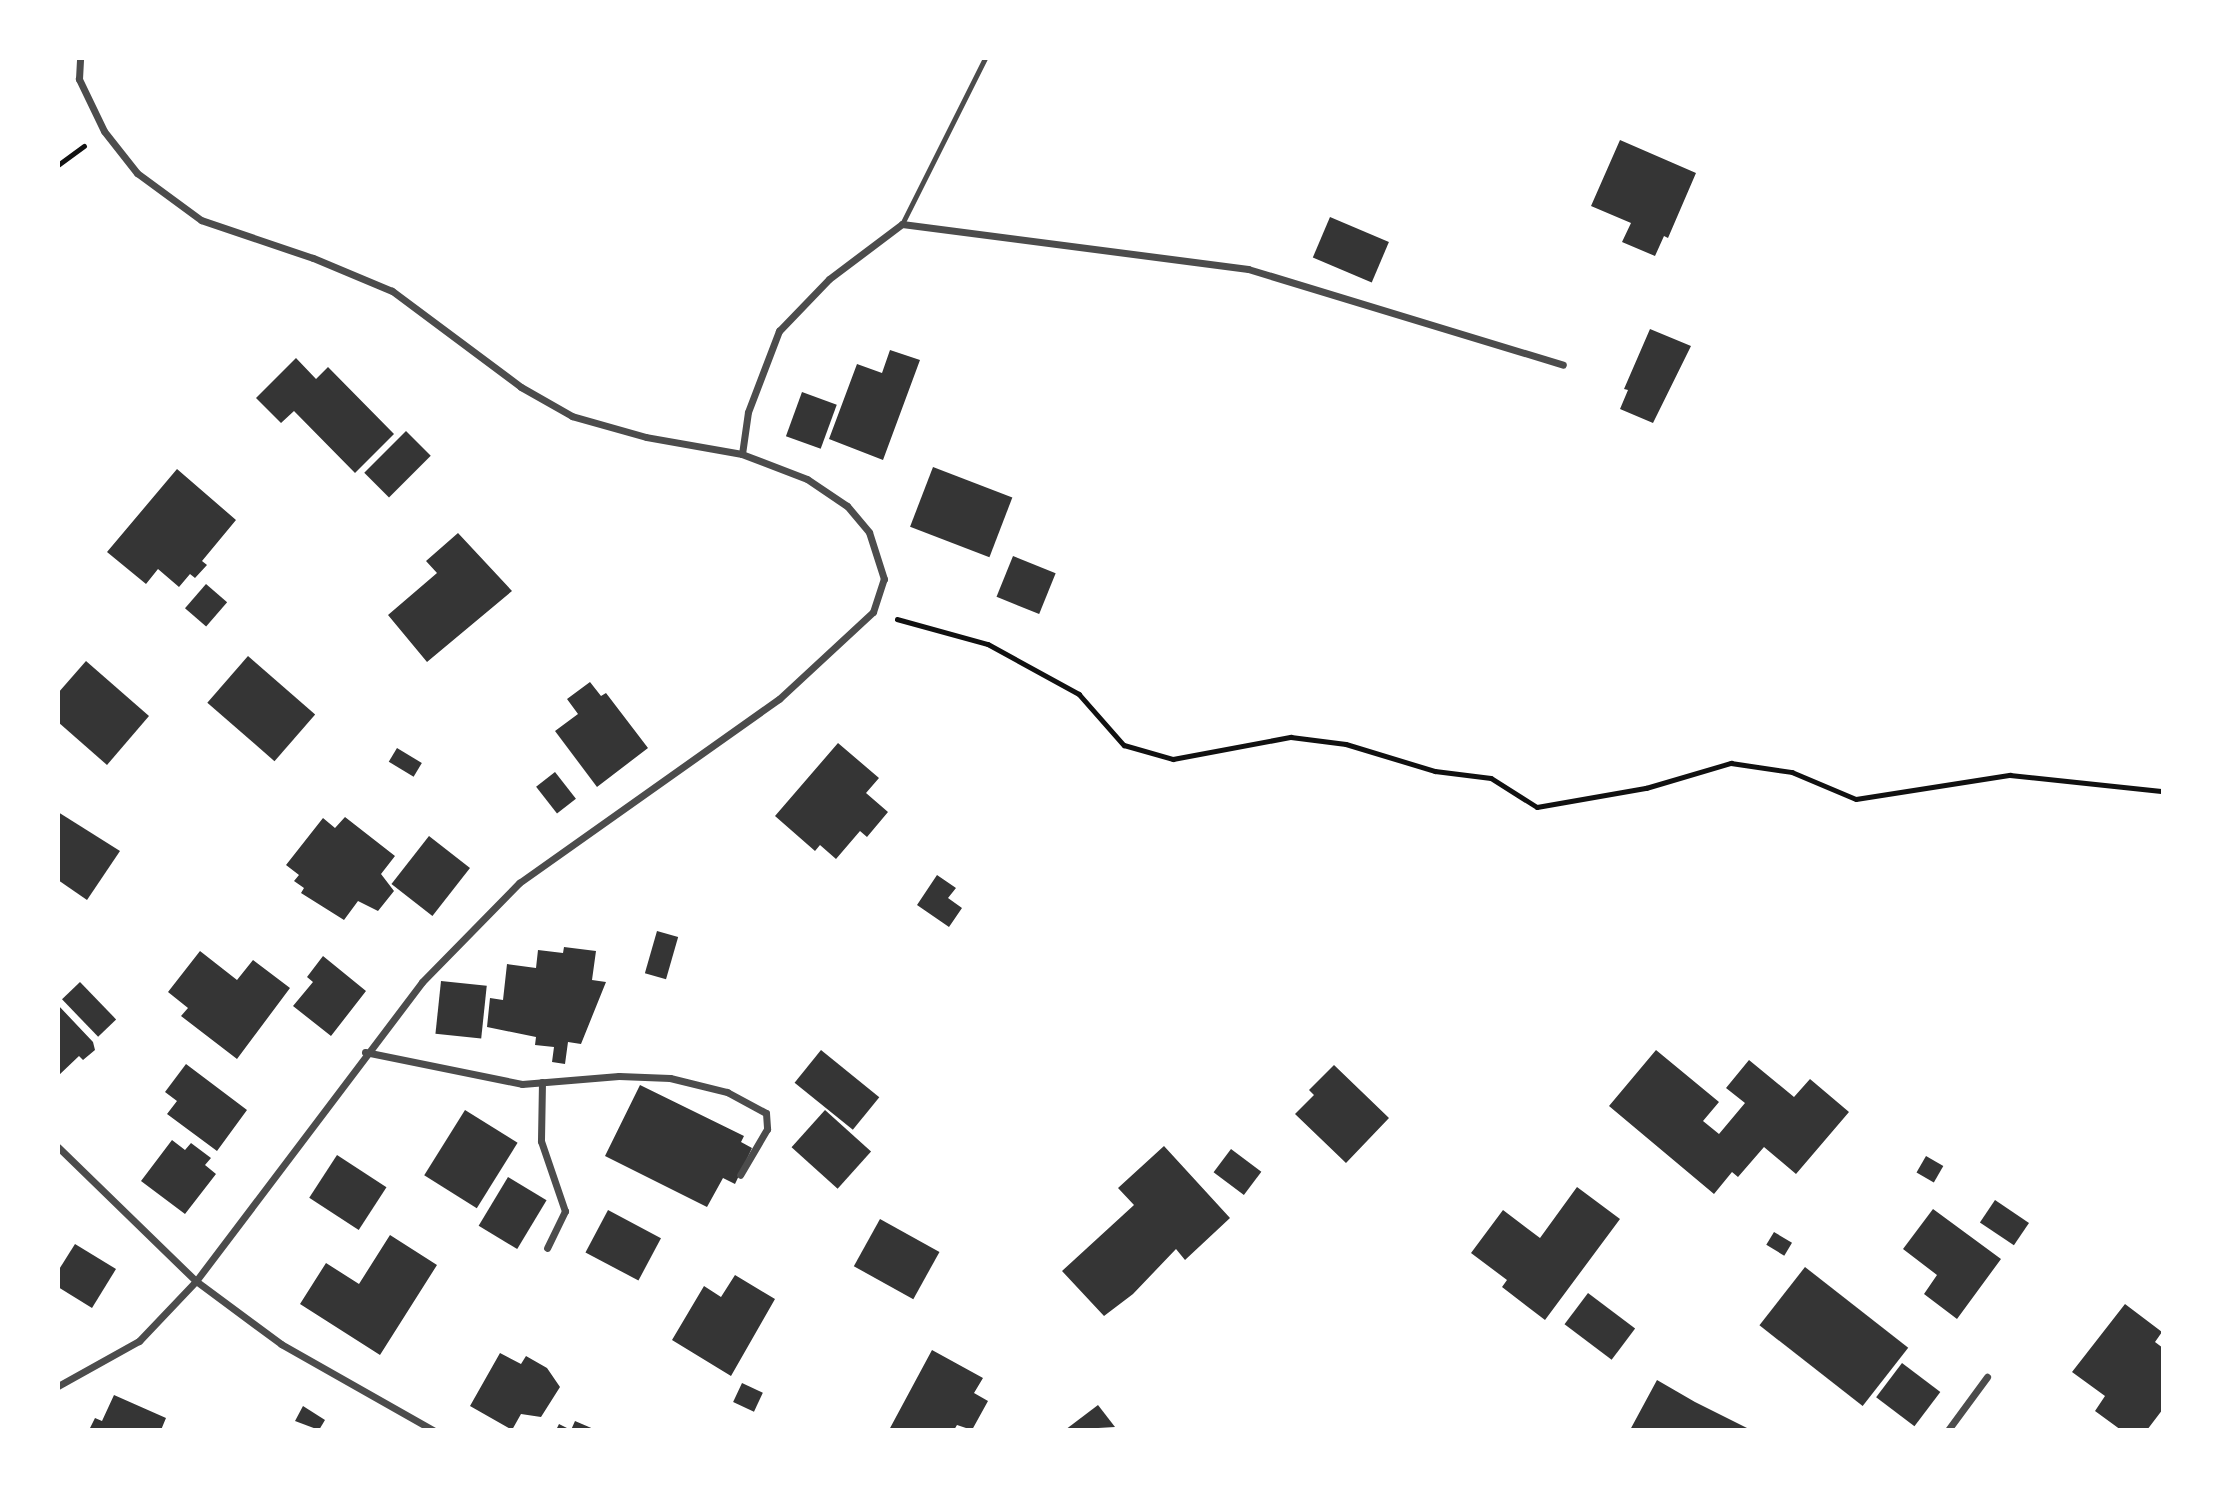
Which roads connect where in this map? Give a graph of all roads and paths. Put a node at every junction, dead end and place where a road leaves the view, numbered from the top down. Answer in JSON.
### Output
{"nodes":[{"id":1,"x":80,"y":58,"type":"edge"},
{"id":2,"x":985,"y":58,"type":"edge"},
{"id":3,"x":902,"y":224,"type":"junction"},
{"id":4,"x":1563,"y":365,"type":"dead end"},
{"id":5,"x":742,"y":454,"type":"junction"},
{"id":6,"x":873,"y":612,"type":"junction"},
{"id":7,"x":2163,"y":791,"type":"edge"},
{"id":8,"x":365,"y":1052,"type":"junction"},
{"id":9,"x":542,"y":1082,"type":"junction"},
{"id":10,"x":58,"y":1147,"type":"edge"},
{"id":11,"x":740,"y":1175,"type":"dead end"},
{"id":12,"x":547,"y":1248,"type":"dead end"},
{"id":13,"x":196,"y":1281,"type":"junction"},
{"id":14,"x":1987,"y":1377,"type":"dead end"},
{"id":15,"x":58,"y":1386,"type":"edge"},
{"id":16,"x":433,"y":1430,"type":"edge"},
{"id":17,"x":1948,"y":1430,"type":"edge"}],
"edges":[{"from":1,"to":5,"type":"street"},
{"from":2,"to":3,"type":"lane"},
{"from":3,"to":4,"type":"street"},
{"from":3,"to":5,"type":"street"},
{"from":5,"to":6,"type":"street"},
{"from":6,"to":7,"type":"path"},
{"from":6,"to":8,"type":"street"},
{"from":8,"to":9,"type":"street"},
{"from":8,"to":13,"type":"street"},
{"from":9,"to":11,"type":"street"},
{"from":9,"to":12,"type":"street"},
{"from":10,"to":13,"type":"street"},
{"from":13,"to":15,"type":"street"},
{"from":13,"to":16,"type":"street"},
{"from":14,"to":17,"type":"street"}]}
